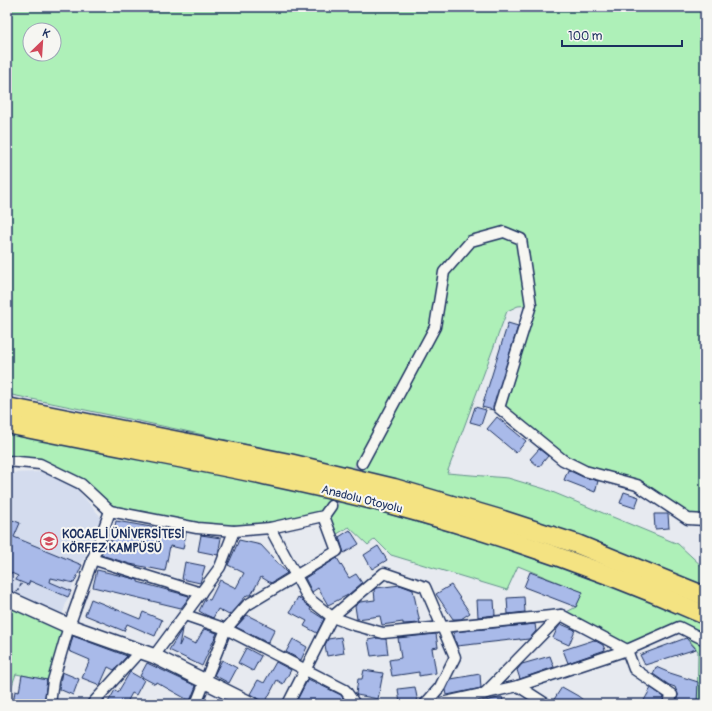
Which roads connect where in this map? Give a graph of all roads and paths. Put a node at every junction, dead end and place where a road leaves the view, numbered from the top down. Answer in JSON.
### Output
{"nodes":[{"id":1,"x":7,"y":407,"type":"edge"},
{"id":2,"x":7,"y":424,"type":"edge"},
{"id":3,"x":7,"y":461,"type":"edge"},
{"id":4,"x":362,"y":463,"type":"tunnel mouth"},
{"id":5,"x":331,"y":506,"type":"tunnel mouth"},
{"id":6,"x":110,"y":510,"type":"junction"},
{"id":7,"x":324,"y":516,"type":"junction"},
{"id":8,"x":705,"y":520,"type":"edge"},
{"id":9,"x":270,"y":528,"type":"junction"},
{"id":10,"x":234,"y":531,"type":"junction"},
{"id":11,"x":92,"y":559,"type":"junction"},
{"id":12,"x":295,"y":575,"type":"junction"},
{"id":13,"x":22,"y":583,"type":"dead end"},
{"id":14,"x":201,"y":593,"type":"junction"},
{"id":15,"x":705,"y":596,"type":"edge"},
{"id":16,"x":11,"y":597,"type":"edge"},
{"id":17,"x":705,"y":614,"type":"edge"},
{"id":18,"x":185,"y":615,"type":"junction"},
{"id":19,"x":561,"y":615,"type":"junction"},
{"id":20,"x":332,"y":617,"type":"junction"},
{"id":21,"x":69,"y":626,"type":"junction"},
{"id":22,"x":441,"y":626,"type":"junction"},
{"id":23,"x":226,"y":629,"type":"junction"},
{"id":24,"x":705,"y":640,"type":"edge"},
{"id":25,"x":141,"y":650,"type":"junction"},
{"id":26,"x":628,"y":650,"type":"junction"},
{"id":27,"x":154,"y":656,"type":"junction"},
{"id":28,"x":305,"y":670,"type":"junction"},
{"id":29,"x":206,"y":681,"type":"junction"},
{"id":30,"x":518,"y":686,"type":"junction"},
{"id":31,"x":484,"y":694,"type":"junction"},
{"id":32,"x":50,"y":704,"type":"edge"},
{"id":33,"x":92,"y":704,"type":"edge"},
{"id":34,"x":196,"y":704,"type":"edge"},
{"id":35,"x":250,"y":704,"type":"edge"},
{"id":36,"x":288,"y":704,"type":"edge"},
{"id":37,"x":355,"y":704,"type":"edge"},
{"id":38,"x":425,"y":704,"type":"edge"},
{"id":39,"x":437,"y":704,"type":"edge"},
{"id":40,"x":546,"y":704,"type":"edge"},
{"id":41,"x":668,"y":704,"type":"edge"}],
"edges":[{"from":1,"to":15,"type":"highway","name":"Anadolu Otoyolu"},
{"from":2,"to":17,"type":"highway","name":"Anadolu Otoyolu"},
{"from":3,"to":6,"type":"street"},
{"from":4,"to":8,"type":"street"},
{"from":5,"to":7,"type":"street"},
{"from":6,"to":10,"type":"street"},
{"from":6,"to":11,"type":"street"},
{"from":7,"to":9,"type":"street"},
{"from":7,"to":12,"type":"street"},
{"from":9,"to":10,"type":"street"},
{"from":9,"to":12,"type":"street"},
{"from":10,"to":14,"type":"street"},
{"from":11,"to":14,"type":"street"},
{"from":11,"to":21,"type":"street"},
{"from":12,"to":20,"type":"street"},
{"from":12,"to":23,"type":"street"},
{"from":13,"to":16,"type":"path"},
{"from":14,"to":18,"type":"street"},
{"from":16,"to":21,"type":"main road"},
{"from":18,"to":23,"type":"street"},
{"from":18,"to":27,"type":"street"},
{"from":19,"to":22,"type":"street"},
{"from":19,"to":26,"type":"street"},
{"from":19,"to":31,"type":"street"},
{"from":20,"to":22,"type":"street"},
{"from":20,"to":22,"type":"street"},
{"from":20,"to":28,"type":"street"},
{"from":21,"to":25,"type":"main road"},
{"from":21,"to":32,"type":"street"},
{"from":22,"to":38,"type":"street"},
{"from":23,"to":28,"type":"street"},
{"from":23,"to":29,"type":"street"},
{"from":24,"to":26,"type":"street"},
{"from":25,"to":27,"type":"main road"},
{"from":25,"to":33,"type":"street"},
{"from":26,"to":30,"type":"street"},
{"from":26,"to":41,"type":"street"},
{"from":27,"to":29,"type":"main road"},
{"from":28,"to":36,"type":"street"},
{"from":28,"to":37,"type":"street"},
{"from":29,"to":34,"type":"street"},
{"from":29,"to":35,"type":"main road"},
{"from":30,"to":31,"type":"street"},
{"from":30,"to":40,"type":"street"},
{"from":31,"to":39,"type":"street"}]}
